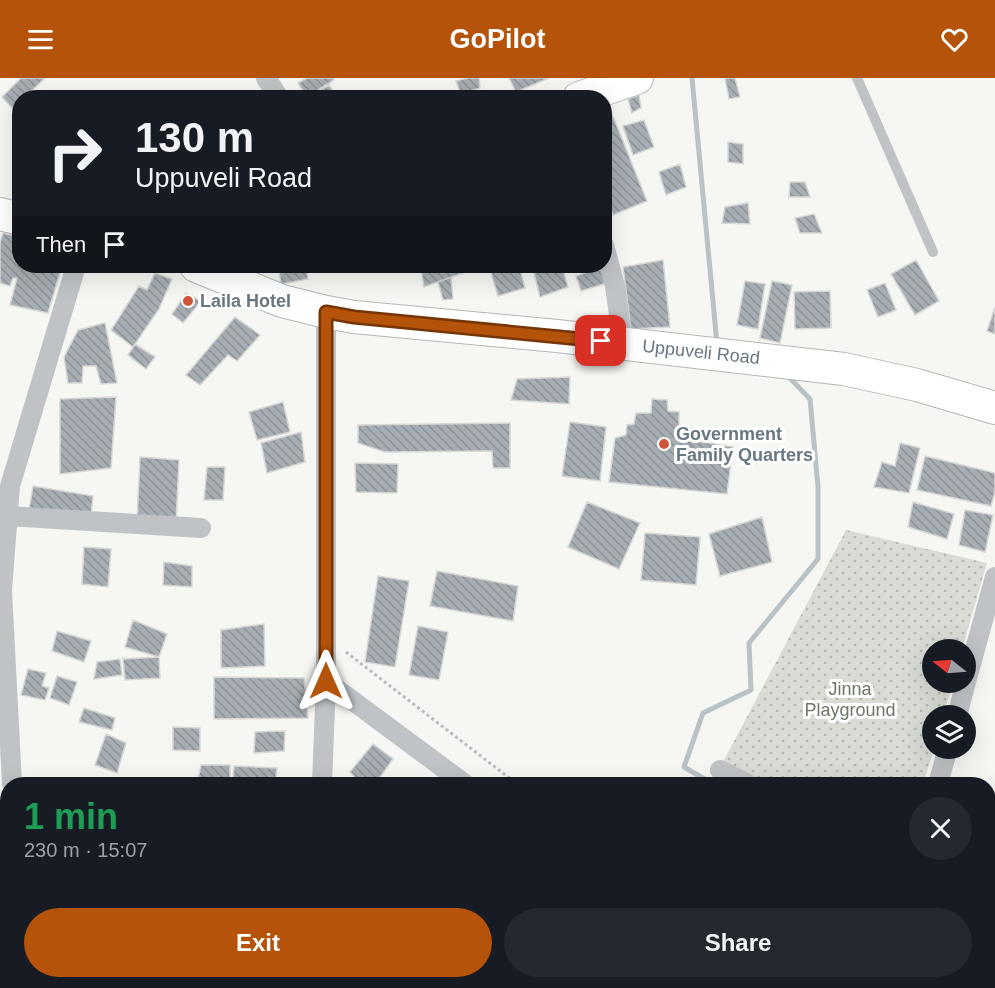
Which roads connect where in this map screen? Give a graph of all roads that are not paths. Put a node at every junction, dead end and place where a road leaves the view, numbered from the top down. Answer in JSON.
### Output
{"nodes":[{"id":1,"x":856,"y":78,"type":"edge"},
{"id":2,"x":624,"y":80,"type":"edge"},
{"id":3,"x":599,"y":90,"type":"edge"},
{"id":4,"x":933,"y":252,"type":"dead end"},
{"id":5,"x":74,"y":273,"type":"edge"},
{"id":6,"x":213,"y":273,"type":"edge"},
{"id":7,"x":612,"y":273,"type":"edge"},
{"id":8,"x":326,"y":312,"type":"junction"},
{"id":9,"x":623,"y":343,"type":"junction"},
{"id":10,"x":995,"y":408,"type":"edge"},
{"id":11,"x":8,"y":516,"type":"junction"},
{"id":12,"x":201,"y":528,"type":"dead end"},
{"id":13,"x":995,"y":577,"type":"edge"},
{"id":14,"x":976,"y":646,"type":"edge"},
{"id":15,"x":326,"y":681,"type":"junction"},
{"id":16,"x":945,"y":759,"type":"edge"},
{"id":17,"x":720,"y":770,"type":"dead end"},
{"id":18,"x":8,"y":777,"type":"edge"},
{"id":19,"x":322,"y":777,"type":"edge"},
{"id":20,"x":456,"y":777,"type":"edge"},
{"id":21,"x":734,"y":777,"type":"edge"},
{"id":22,"x":940,"y":777,"type":"edge"}],
"edges":[{"from":1,"to":4,"type":"lane"},
{"from":2,"to":3,"type":"main road"},
{"from":5,"to":11,"type":"street"},
{"from":6,"to":8,"type":"main road","name":"Uppuveli Road"},
{"from":7,"to":9,"type":"street"},
{"from":8,"to":9,"type":"main road","name":"Uppuveli Road"},
{"from":8,"to":15,"type":"street"},
{"from":9,"to":10,"type":"main road","name":"Uppuveli Road"},
{"from":11,"to":12,"type":"street"},
{"from":11,"to":18,"type":"street"},
{"from":13,"to":14,"type":"street"},
{"from":15,"to":19,"type":"street"},
{"from":15,"to":20,"type":"street"},
{"from":16,"to":22,"type":"street"},
{"from":17,"to":21,"type":"street"}]}
